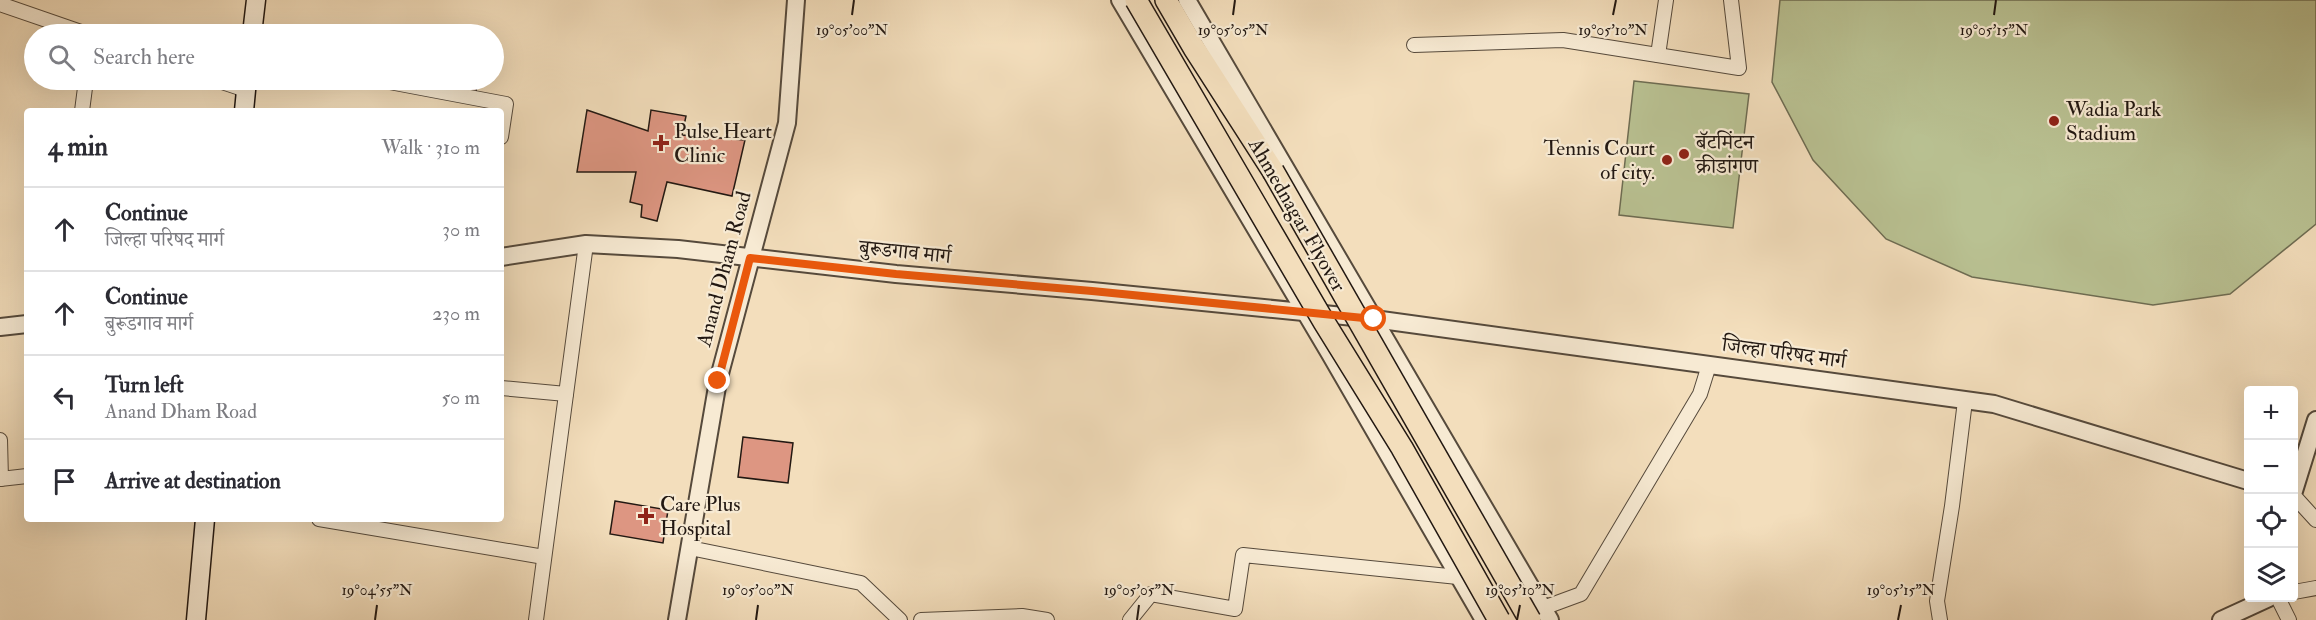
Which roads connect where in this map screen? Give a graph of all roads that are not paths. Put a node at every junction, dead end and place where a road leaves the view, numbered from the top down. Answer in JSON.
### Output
{"nodes":[{"id":1,"x":256,"y":0,"type":"edge"},
{"id":2,"x":796,"y":0,"type":"edge"},
{"id":3,"x":1120,"y":0,"type":"edge"},
{"id":4,"x":1136,"y":0,"type":"edge"},
{"id":5,"x":1167,"y":0,"type":"edge"},
{"id":6,"x":1187,"y":0,"type":"edge"},
{"id":7,"x":1666,"y":0,"type":"edge"},
{"id":8,"x":1731,"y":0,"type":"edge"},
{"id":9,"x":0,"y":4,"type":"edge"},
{"id":10,"x":58,"y":24,"type":"edge"},
{"id":11,"x":253,"y":24,"type":"edge"},
{"id":12,"x":1414,"y":45,"type":"dead end"},
{"id":13,"x":1658,"y":55,"type":"junction"},
{"id":14,"x":85,"y":90,"type":"edge"},
{"id":15,"x":246,"y":90,"type":"edge"},
{"id":16,"x":432,"y":90,"type":"edge"},
{"id":17,"x":82,"y":108,"type":"edge"},
{"id":18,"x":244,"y":108,"type":"edge"},
{"id":19,"x":504,"y":117,"type":"edge"},
{"id":20,"x":586,"y":244,"type":"junction"},
{"id":21,"x":504,"y":257,"type":"edge"},
{"id":22,"x":750,"y":258,"type":"junction"},
{"id":23,"x":1305,"y":313,"type":"junction"},
{"id":24,"x":1374,"y":319,"type":"junction"},
{"id":25,"x":24,"y":324,"type":"edge"},
{"id":26,"x":0,"y":327,"type":"edge"},
{"id":27,"x":1709,"y":365,"type":"junction"},
{"id":28,"x":504,"y":388,"type":"edge"},
{"id":29,"x":566,"y":394,"type":"junction"},
{"id":30,"x":1965,"y":401,"type":"junction"},
{"id":31,"x":2316,"y":420,"type":"edge"},
{"id":32,"x":0,"y":440,"type":"edge"},
{"id":33,"x":24,"y":476,"type":"edge"},
{"id":34,"x":2298,"y":478,"type":"edge"},
{"id":35,"x":1,"y":479,"type":"edge"},
{"id":36,"x":2244,"y":480,"type":"edge"},
{"id":37,"x":2298,"y":500,"type":"edge"},
{"id":38,"x":2316,"y":520,"type":"edge"},
{"id":39,"x":205,"y":522,"type":"edge"},
{"id":40,"x":347,"y":522,"type":"edge"},
{"id":41,"x":690,"y":548,"type":"junction"},
{"id":42,"x":544,"y":557,"type":"junction"},
{"id":43,"x":1458,"y":577,"type":"junction"},
{"id":44,"x":2316,"y":588,"type":"edge"},
{"id":45,"x":2298,"y":591,"type":"edge"},
{"id":46,"x":2259,"y":602,"type":"edge"},
{"id":47,"x":2280,"y":602,"type":"edge"},
{"id":48,"x":1541,"y":616,"type":"edge"},
{"id":49,"x":196,"y":620,"type":"edge"},
{"id":50,"x":536,"y":620,"type":"edge"},
{"id":51,"x":677,"y":620,"type":"edge"},
{"id":52,"x":900,"y":620,"type":"edge"},
{"id":53,"x":921,"y":620,"type":"edge"},
{"id":54,"x":1047,"y":620,"type":"edge"},
{"id":55,"x":1130,"y":620,"type":"edge"},
{"id":56,"x":1484,"y":620,"type":"edge"},
{"id":57,"x":1499,"y":620,"type":"edge"},
{"id":58,"x":1940,"y":620,"type":"edge"},
{"id":59,"x":2221,"y":620,"type":"edge"},
{"id":60,"x":2289,"y":620,"type":"edge"}],
"edges":[{"from":1,"to":11,"type":"main road"},
{"from":2,"to":22,"type":"street","name":"Anand Dham Road"},
{"from":3,"to":23,"type":"street"},
{"from":4,"to":57,"type":"highway","name":"Ahmednagar Flyover","bridge":true},
{"from":5,"to":48,"type":"highway","name":"Ahmednagar Flyover","bridge":true},
{"from":6,"to":24,"type":"street"},
{"from":7,"to":13,"type":"street"},
{"from":8,"to":13,"type":"street"},
{"from":9,"to":10,"type":"street"},
{"from":12,"to":13,"type":"street"},
{"from":14,"to":17,"type":"street"},
{"from":15,"to":18,"type":"main road"},
{"from":16,"to":19,"type":"street"},
{"from":20,"to":21,"type":"street","name":"बुरूडगाव मार्ग"},
{"from":20,"to":22,"type":"street","name":"बुरूडगाव मार्ग"},
{"from":20,"to":29,"type":"street"},
{"from":22,"to":23,"type":"street","name":"बुरूडगाव मार्ग"},
{"from":22,"to":41,"type":"street","name":"Anand Dham Road"},
{"from":23,"to":24,"type":"street","name":"जिल्हा परिषद मार्ग"},
{"from":23,"to":43,"type":"street"},
{"from":24,"to":27,"type":"street","name":"जिल्हा परिषद मार्ग"},
{"from":24,"to":48,"type":"street"},
{"from":25,"to":26,"type":"street"},
{"from":27,"to":30,"type":"street","name":"जिल्हा परिषद मार्ग"},
{"from":27,"to":48,"type":"street"},
{"from":28,"to":29,"type":"street"},
{"from":29,"to":42,"type":"street"},
{"from":30,"to":36,"type":"street","name":"जिल्हा परिषद मार्ग"},
{"from":30,"to":58,"type":"street"},
{"from":31,"to":34,"type":"street"},
{"from":32,"to":35,"type":"street"},
{"from":33,"to":35,"type":"street"},
{"from":37,"to":38,"type":"street"},
{"from":39,"to":49,"type":"main road"},
{"from":40,"to":42,"type":"street"},
{"from":41,"to":51,"type":"street","name":"Anand Dham Road"},
{"from":41,"to":52,"type":"street"},
{"from":42,"to":50,"type":"street"},
{"from":43,"to":55,"type":"street"},
{"from":43,"to":56,"type":"street"},
{"from":44,"to":45,"type":"street"},
{"from":46,"to":59,"type":"street"},
{"from":47,"to":60,"type":"street"},
{"from":53,"to":54,"type":"street"}]}
